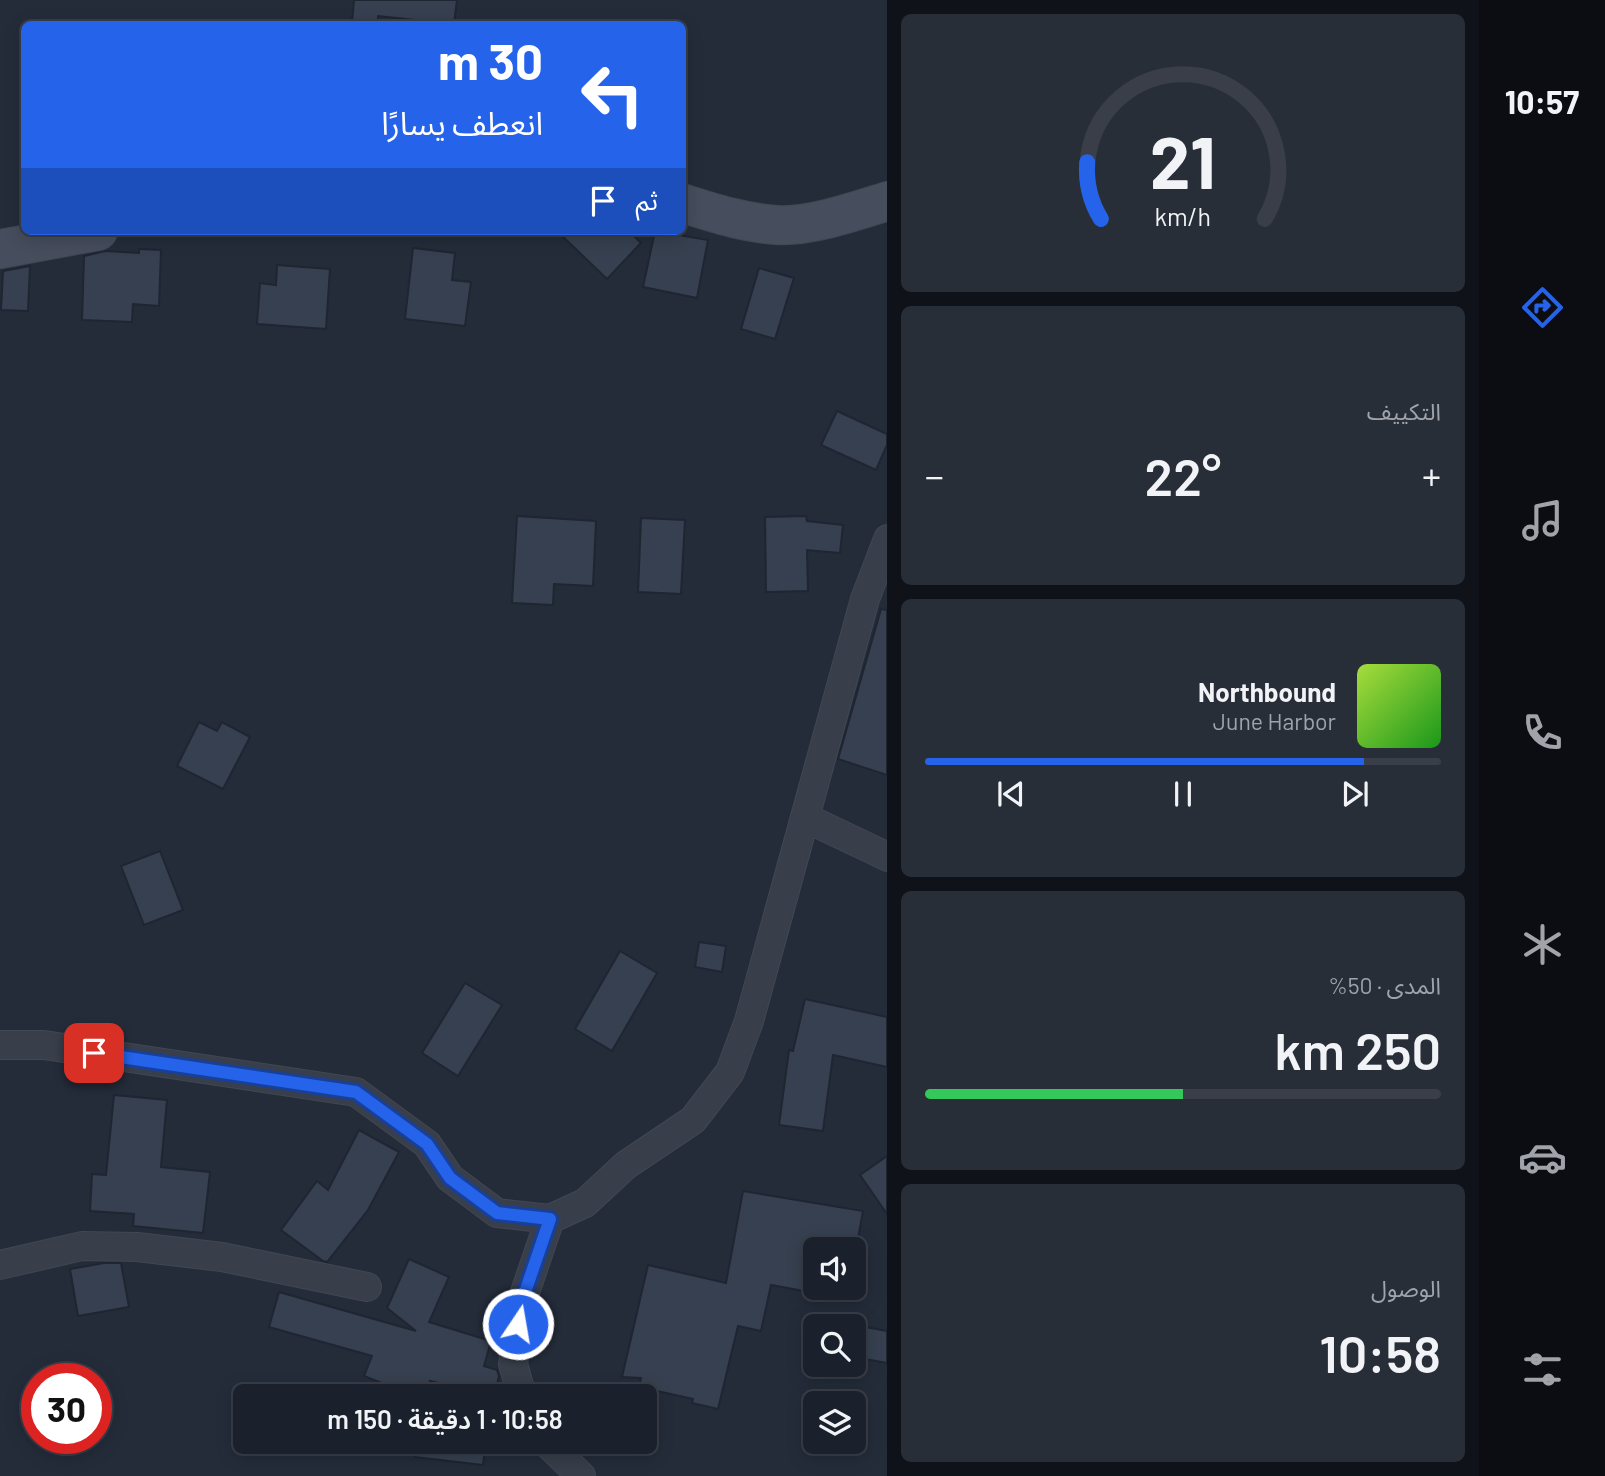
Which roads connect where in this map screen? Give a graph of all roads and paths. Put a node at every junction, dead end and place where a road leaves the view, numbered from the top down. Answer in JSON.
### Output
{"nodes":[{"id":1,"x":887,"y":201,"type":"edge"},
{"id":2,"x":686,"y":204,"type":"edge"},
{"id":3,"x":76,"y":235,"type":"edge"},
{"id":4,"x":0,"y":249,"type":"edge"},
{"id":5,"x":887,"y":538,"type":"edge"},
{"id":6,"x":806,"y":818,"type":"junction"},
{"id":7,"x":887,"y":857,"type":"edge"},
{"id":8,"x":0,"y":1045,"type":"edge"},
{"id":9,"x":550,"y":1219,"type":"junction"},
{"id":10,"x":0,"y":1265,"type":"edge"},
{"id":11,"x":367,"y":1287,"type":"dead end"},
{"id":12,"x":519,"y":1384,"type":"edge"},
{"id":13,"x":558,"y":1454,"type":"edge"},
{"id":14,"x":581,"y":1476,"type":"edge"}],
"edges":[{"from":1,"to":2,"type":"main road"},
{"from":3,"to":4,"type":"main road"},
{"from":5,"to":6,"type":"street"},
{"from":6,"to":7,"type":"street"},
{"from":6,"to":9,"type":"street"},
{"from":8,"to":9,"type":"street"},
{"from":9,"to":12,"type":"street"},
{"from":10,"to":11,"type":"street"},
{"from":13,"to":14,"type":"street"}]}
